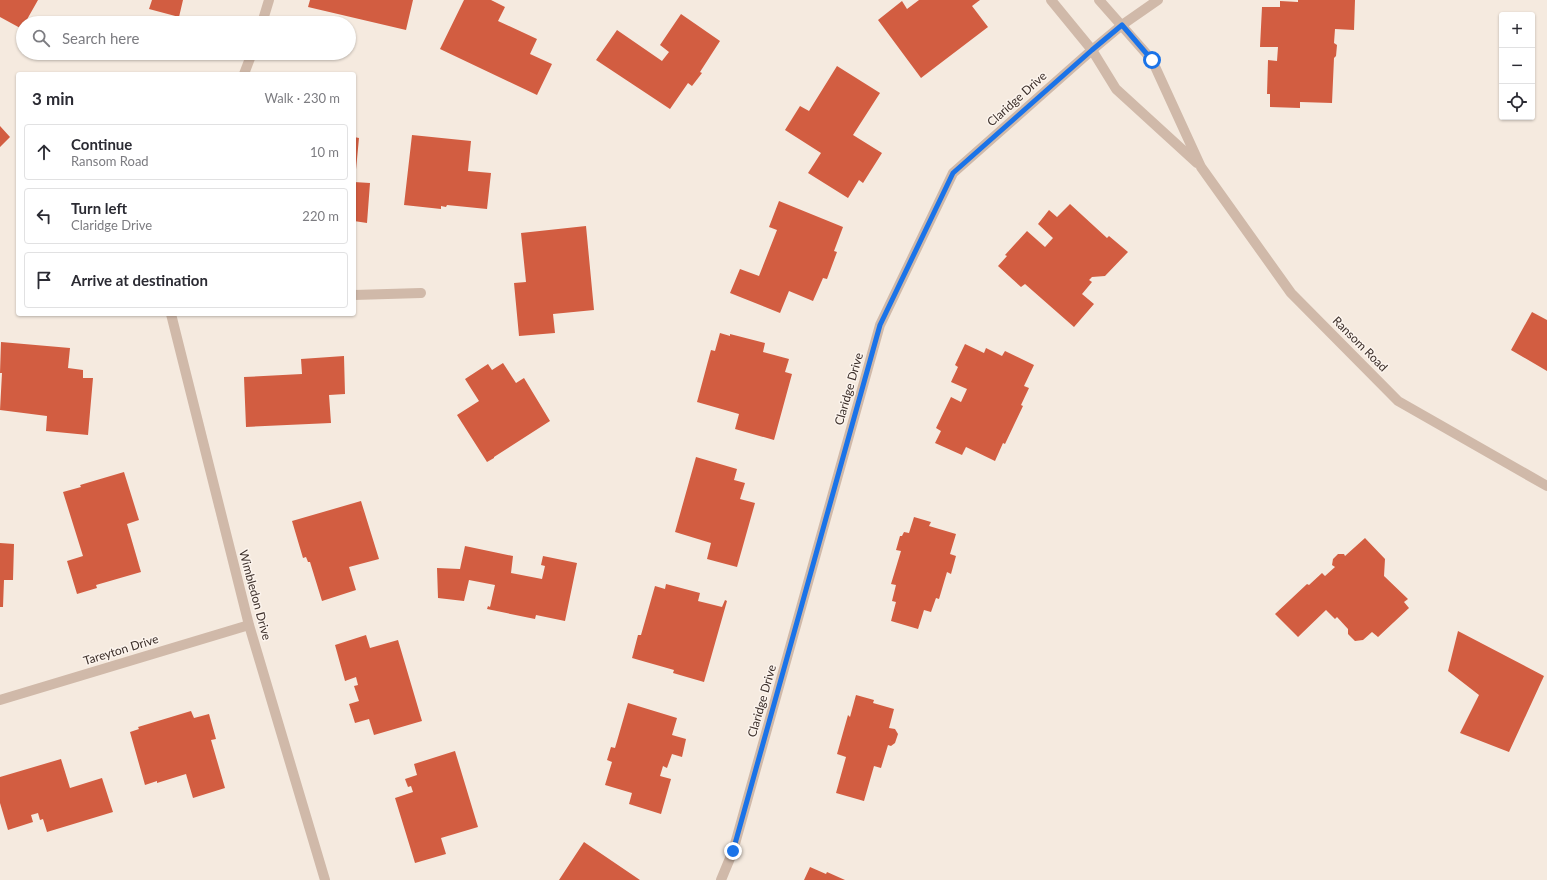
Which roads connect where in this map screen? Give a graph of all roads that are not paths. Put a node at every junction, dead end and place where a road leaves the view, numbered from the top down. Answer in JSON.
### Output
{"nodes":[{"id":1,"x":269,"y":0,"type":"edge"},
{"id":2,"x":1051,"y":0,"type":"edge"},
{"id":3,"x":1100,"y":0,"type":"edge"},
{"id":4,"x":1158,"y":0,"type":"edge"},
{"id":5,"x":264,"y":16,"type":"edge"},
{"id":6,"x":1122,"y":25,"type":"junction"},
{"id":7,"x":1092,"y":50,"type":"junction"},
{"id":8,"x":249,"y":60,"type":"edge"},
{"id":9,"x":245,"y":72,"type":"edge"},
{"id":10,"x":1201,"y":167,"type":"junction"},
{"id":11,"x":421,"y":293,"type":"dead end"},
{"id":12,"x":356,"y":295,"type":"edge"},
{"id":13,"x":172,"y":316,"type":"edge"},
{"id":14,"x":1547,"y":486,"type":"edge"},
{"id":15,"x":249,"y":625,"type":"junction"},
{"id":16,"x":0,"y":700,"type":"edge"},
{"id":17,"x":325,"y":880,"type":"edge"},
{"id":18,"x":721,"y":880,"type":"edge"}],
"edges":[{"from":1,"to":5,"type":"street"},
{"from":2,"to":7,"type":"street","name":"Ransom Road"},
{"from":3,"to":6,"type":"street","name":"Ransom Road"},
{"from":4,"to":6,"type":"street","name":"Claridge Drive"},
{"from":6,"to":7,"type":"street","name":"Claridge Drive"},
{"from":6,"to":10,"type":"street","name":"Ransom Road"},
{"from":7,"to":10,"type":"street","name":"Ransom Road"},
{"from":7,"to":18,"type":"street","name":"Claridge Drive"},
{"from":8,"to":9,"type":"street"},
{"from":10,"to":14,"type":"street","name":"Ransom Road"},
{"from":11,"to":12,"type":"street"},
{"from":13,"to":15,"type":"street","name":"Wimbledon Drive"},
{"from":15,"to":16,"type":"street","name":"Tareyton Drive"},
{"from":15,"to":17,"type":"street","name":"Wimbledon Drive"}]}
